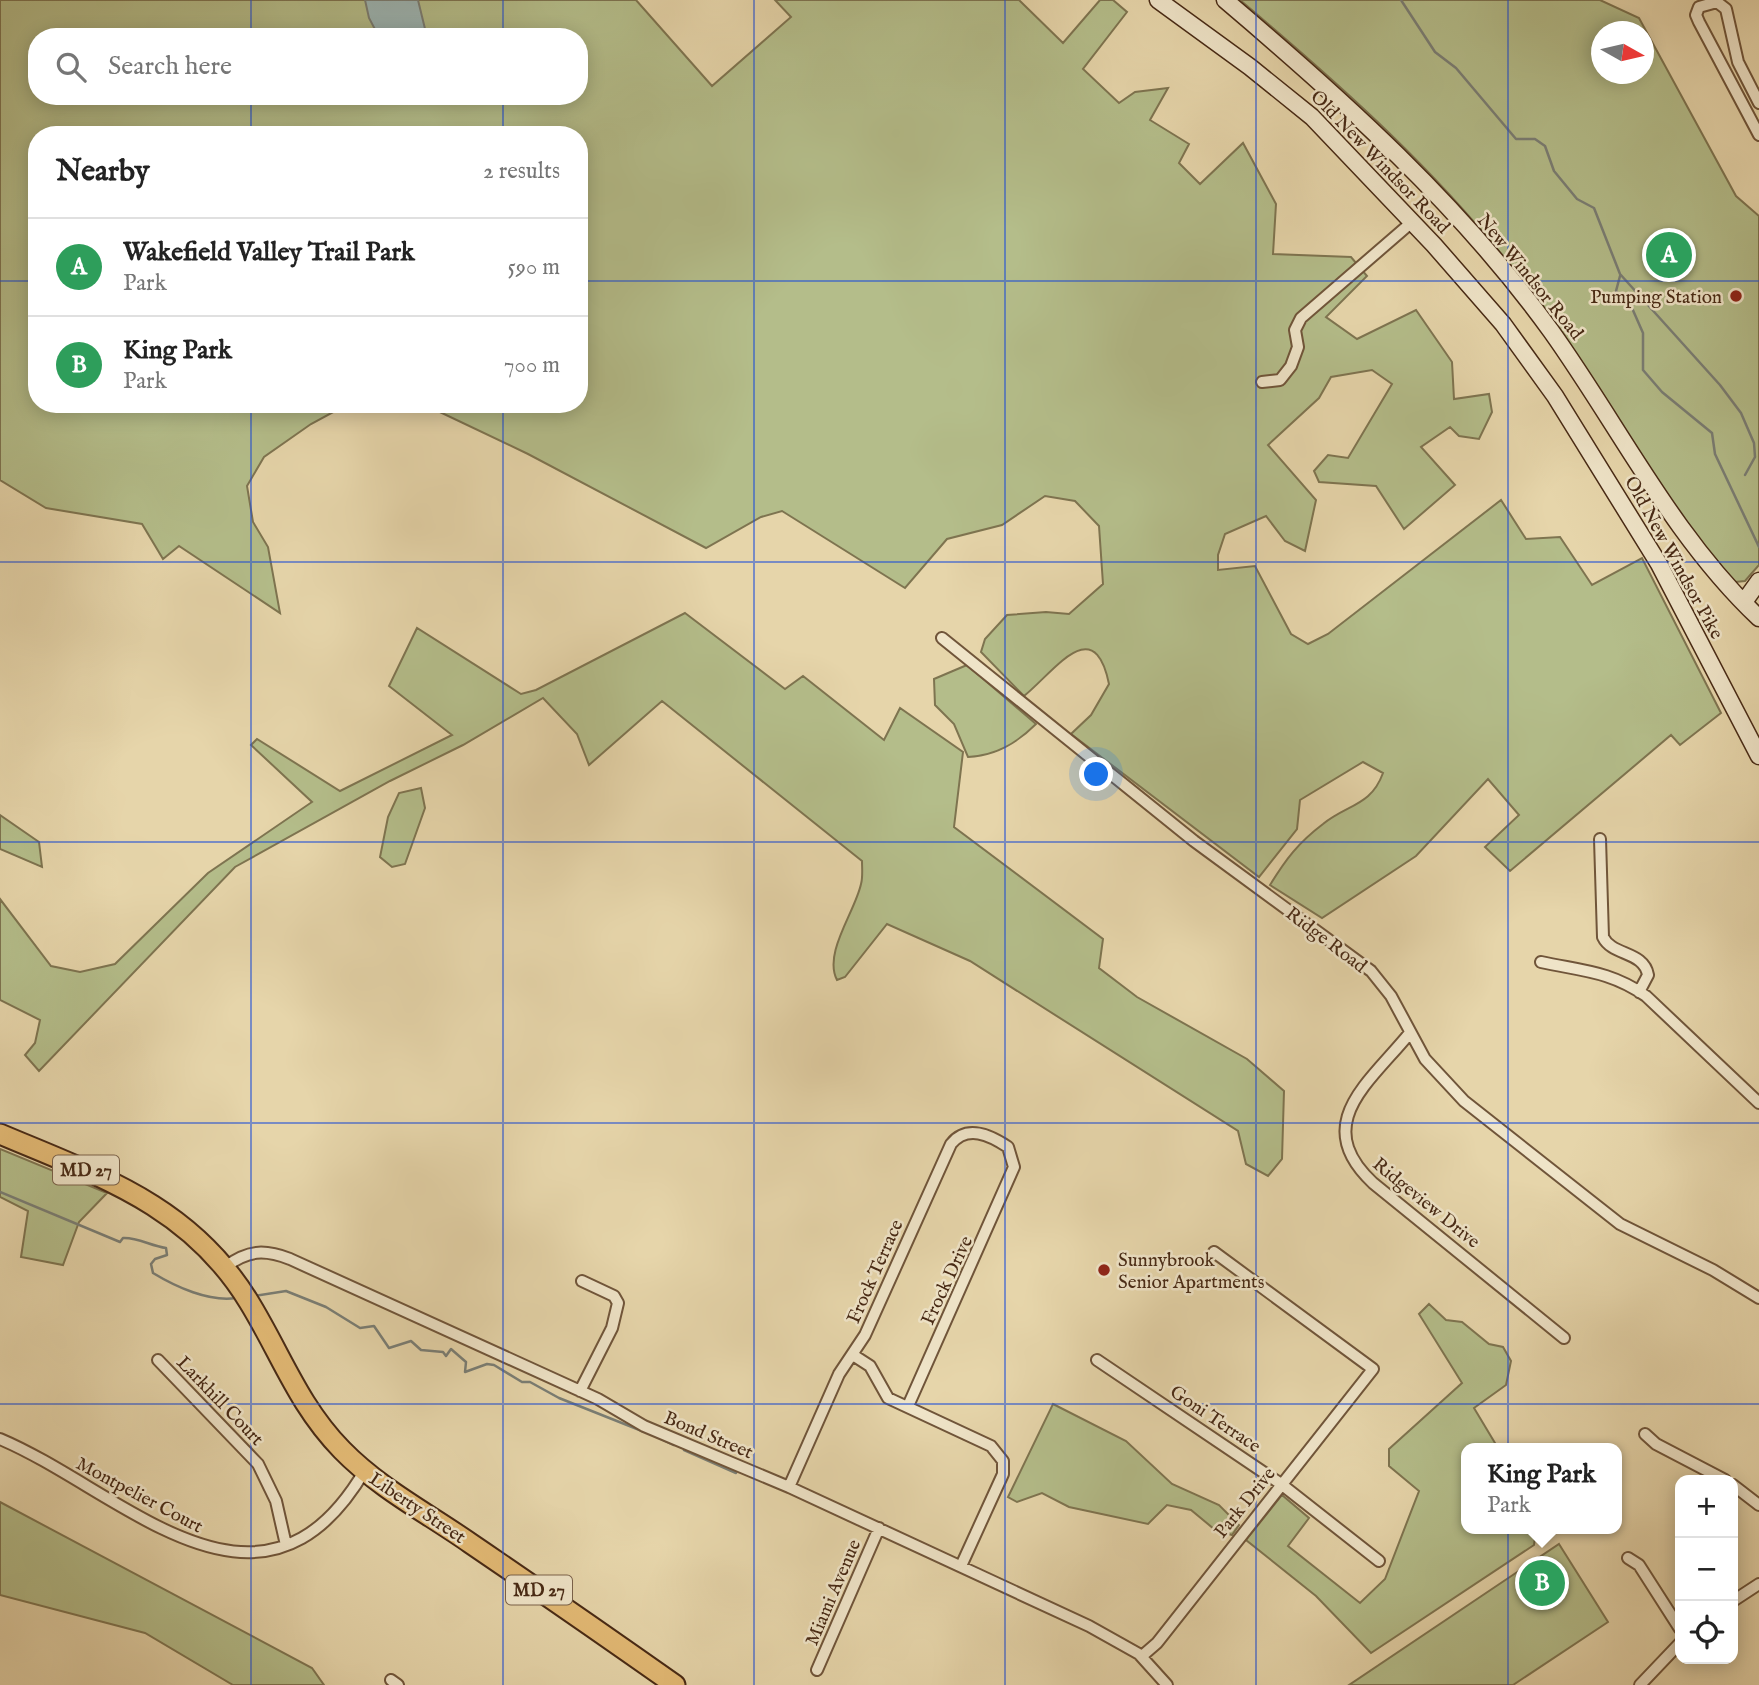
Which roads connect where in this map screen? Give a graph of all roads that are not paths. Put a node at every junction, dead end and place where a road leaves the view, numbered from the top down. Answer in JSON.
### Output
{"nodes":[{"id":1,"x":1157,"y":0,"type":"edge"},
{"id":2,"x":1225,"y":0,"type":"edge"},
{"id":3,"x":1759,"y":103,"type":"edge"},
{"id":4,"x":1759,"y":135,"type":"edge"},
{"id":5,"x":1412,"y":222,"type":"junction"},
{"id":6,"x":1262,"y":382,"type":"dead end"},
{"id":7,"x":1546,"y":383,"type":"joint"},
{"id":8,"x":1759,"y":581,"type":"edge"},
{"id":9,"x":1744,"y":602,"type":"junction"},
{"id":10,"x":1759,"y":618,"type":"edge"},
{"id":11,"x":942,"y":638,"type":"dead end"},
{"id":12,"x":1759,"y":756,"type":"edge"},
{"id":13,"x":1600,"y":839,"type":"dead end"},
{"id":14,"x":1541,"y":962,"type":"dead end"},
{"id":15,"x":1639,"y":992,"type":"junction"},
{"id":16,"x":1409,"y":1034,"type":"junction"},
{"id":17,"x":1759,"y":1103,"type":"edge"},
{"id":18,"x":0,"y":1134,"type":"edge"},
{"id":19,"x":1014,"y":1167,"type":"joint"},
{"id":20,"x":1214,"y":1252,"type":"dead end"},
{"id":21,"x":225,"y":1267,"type":"junction"},
{"id":22,"x":582,"y":1281,"type":"dead end"},
{"id":23,"x":1759,"y":1298,"type":"edge"},
{"id":24,"x":1564,"y":1338,"type":"dead end"},
{"id":25,"x":853,"y":1355,"type":"junction"},
{"id":26,"x":158,"y":1360,"type":"dead end"},
{"id":27,"x":1097,"y":1360,"type":"dead end"},
{"id":28,"x":580,"y":1391,"type":"junction"},
{"id":29,"x":908,"y":1406,"type":"junction"},
{"id":30,"x":1645,"y":1434,"type":"dead end"},
{"id":31,"x":0,"y":1439,"type":"edge"},
{"id":32,"x":365,"y":1471,"type":"junction"},
{"id":33,"x":1715,"y":1475,"type":"edge"},
{"id":34,"x":1281,"y":1483,"type":"junction"},
{"id":35,"x":789,"y":1487,"type":"junction"},
{"id":36,"x":1738,"y":1489,"type":"edge"},
{"id":37,"x":1759,"y":1505,"type":"edge"},
{"id":38,"x":878,"y":1528,"type":"junction"},
{"id":39,"x":286,"y":1545,"type":"junction"},
{"id":40,"x":1628,"y":1558,"type":"dead end"},
{"id":41,"x":1378,"y":1561,"type":"dead end"},
{"id":42,"x":961,"y":1566,"type":"junction"},
{"id":43,"x":1759,"y":1584,"type":"edge"},
{"id":44,"x":1738,"y":1598,"type":"edge"},
{"id":45,"x":1675,"y":1621,"type":"edge"},
{"id":46,"x":1675,"y":1648,"type":"edge"},
{"id":47,"x":1142,"y":1656,"type":"junction"},
{"id":48,"x":817,"y":1670,"type":"dead end"},
{"id":49,"x":675,"y":1685,"type":"edge"},
{"id":50,"x":1167,"y":1685,"type":"edge"},
{"id":51,"x":1640,"y":1685,"type":"edge"}],
"edges":[{"from":1,"to":5,"type":"street","name":"Old New Windsor Road"},
{"from":2,"to":9,"type":"street","name":"New Windsor Road"},
{"from":3,"to":4,"type":"street"},
{"from":5,"to":6,"type":"street"},
{"from":5,"to":7,"type":"street","name":"Old New Windsor Road"},
{"from":7,"to":12,"type":"street","name":"Old New Windsor Pike"},
{"from":8,"to":9,"type":"street"},
{"from":9,"to":10,"type":"street","name":"New Windsor Road"},
{"from":11,"to":16,"type":"street","name":"Ridge Road"},
{"from":13,"to":15,"type":"street"},
{"from":14,"to":15,"type":"street"},
{"from":15,"to":17,"type":"street"},
{"from":16,"to":23,"type":"street","name":"Ridge Road"},
{"from":16,"to":24,"type":"street","name":"Ridgeview Drive"},
{"from":18,"to":21,"type":"highway","number":"MD 27"},
{"from":19,"to":25,"type":"street","name":"Frock Terrace"},
{"from":19,"to":29,"type":"street","name":"Frock Drive"},
{"from":20,"to":34,"type":"street","name":"Park Drive"},
{"from":21,"to":28,"type":"street","name":"Bond Street"},
{"from":21,"to":32,"type":"highway","name":"Liberty Street","number":"MD 27"},
{"from":22,"to":28,"type":"street"},
{"from":25,"to":29,"type":"street"},
{"from":25,"to":35,"type":"street","name":"Frock Terrace"},
{"from":26,"to":39,"type":"street","name":"Larkhill Court"},
{"from":27,"to":34,"type":"street","name":"Goni Terrace"},
{"from":28,"to":35,"type":"street","name":"Bond Street"},
{"from":29,"to":42,"type":"street"},
{"from":30,"to":33,"type":"street"},
{"from":31,"to":39,"type":"street","name":"Montpelier Court"},
{"from":32,"to":39,"type":"street","name":"Montpelier Court"},
{"from":32,"to":49,"type":"highway","name":"Liberty Street","number":"MD 27"},
{"from":34,"to":41,"type":"street","name":"Goni Terrace"},
{"from":34,"to":47,"type":"street","name":"Park Drive"},
{"from":35,"to":38,"type":"street","name":"Bond Street"},
{"from":36,"to":37,"type":"street"},
{"from":38,"to":42,"type":"street","name":"Bond Street"},
{"from":38,"to":48,"type":"street","name":"Miami Avenue"},
{"from":40,"to":45,"type":"street"},
{"from":42,"to":47,"type":"street","name":"Bond Street"},
{"from":43,"to":44,"type":"street"},
{"from":46,"to":51,"type":"street"},
{"from":47,"to":50,"type":"street","name":"Bond Street"}]}
